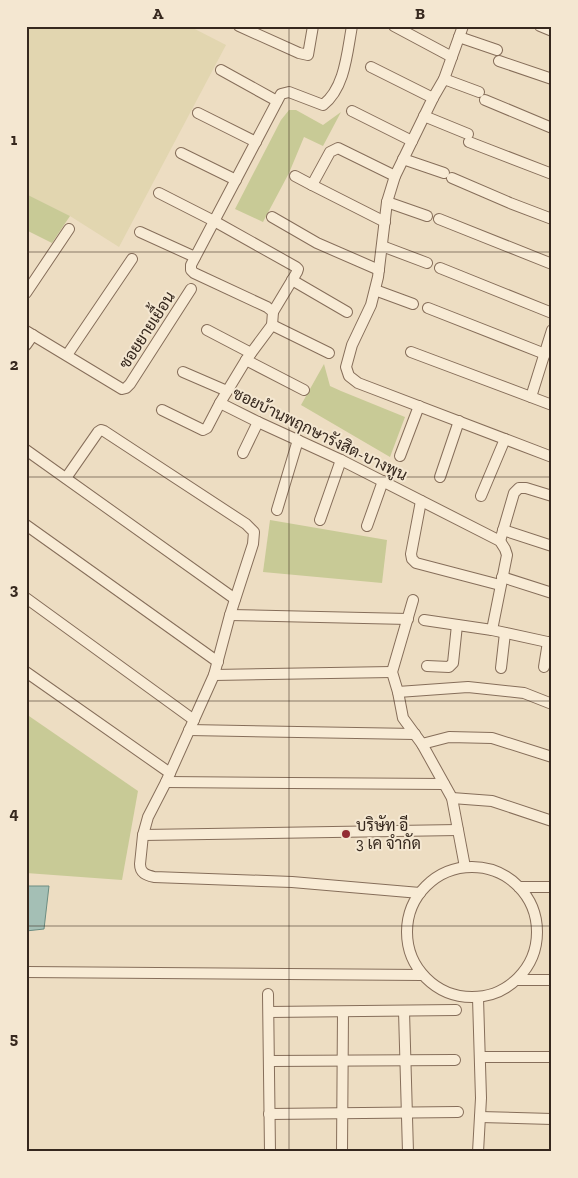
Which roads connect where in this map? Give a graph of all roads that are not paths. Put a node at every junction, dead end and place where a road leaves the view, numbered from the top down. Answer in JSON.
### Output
{"nodes":[{"id":1,"x":238,"y":26,"type":"edge"},
{"id":2,"x":265,"y":26,"type":"edge"},
{"id":3,"x":313,"y":26,"type":"edge"},
{"id":4,"x":352,"y":26,"type":"edge"},
{"id":5,"x":394,"y":26,"type":"edge"},
{"id":6,"x":463,"y":26,"type":"edge"},
{"id":7,"x":540,"y":26,"type":"edge"},
{"id":8,"x":552,"y":31,"type":"edge"},
{"id":9,"x":459,"y":37,"type":"junction"},
{"id":10,"x":263,"y":38,"type":"junction"},
{"id":11,"x":452,"y":57,"type":"junction"},
{"id":12,"x":371,"y":67,"type":"dead end"},
{"id":13,"x":221,"y":70,"type":"dead end"},
{"id":14,"x":444,"y":78,"type":"junction"},
{"id":15,"x":552,"y":79,"type":"edge"},
{"id":16,"x":433,"y":98,"type":"junction"},
{"id":17,"x":277,"y":101,"type":"junction"},
{"id":18,"x":352,"y":111,"type":"dead end"},
{"id":19,"x":198,"y":113,"type":"dead end"},
{"id":20,"x":424,"y":116,"type":"junction"},
{"id":21,"x":552,"y":128,"type":"edge"},
{"id":22,"x":412,"y":141,"type":"junction"},
{"id":23,"x":256,"y":142,"type":"junction"},
{"id":24,"x":181,"y":152,"type":"dead end"},
{"id":25,"x":403,"y":159,"type":"junction"},
{"id":26,"x":552,"y":174,"type":"edge"},
{"id":27,"x":295,"y":176,"type":"dead end"},
{"id":28,"x":395,"y":176,"type":"junction"},
{"id":29,"x":236,"y":180,"type":"junction"},
{"id":30,"x":312,"y":186,"type":"junction"},
{"id":31,"x":158,"y":193,"type":"dead end"},
{"id":32,"x":387,"y":202,"type":"junction"},
{"id":33,"x":427,"y":216,"type":"dead end"},
{"id":34,"x":272,"y":217,"type":"dead end"},
{"id":35,"x":440,"y":219,"type":"dead end"},
{"id":36,"x":552,"y":219,"type":"edge"},
{"id":37,"x":214,"y":221,"type":"junction"},
{"id":38,"x":385,"y":222,"type":"junction"},
{"id":39,"x":69,"y":229,"type":"dead end"},
{"id":40,"x":140,"y":232,"type":"dead end"},
{"id":41,"x":382,"y":246,"type":"junction"},
{"id":42,"x":195,"y":257,"type":"junction"},
{"id":43,"x":132,"y":259,"type":"dead end"},
{"id":44,"x":427,"y":262,"type":"dead end"},
{"id":45,"x":552,"y":264,"type":"edge"},
{"id":46,"x":440,"y":268,"type":"dead end"},
{"id":47,"x":379,"y":270,"type":"junction"},
{"id":48,"x":292,"y":280,"type":"junction"},
{"id":49,"x":191,"y":289,"type":"dead end"},
{"id":50,"x":374,"y":290,"type":"junction"},
{"id":51,"x":26,"y":293,"type":"edge"},
{"id":52,"x":413,"y":304,"type":"dead end"},
{"id":53,"x":428,"y":308,"type":"dead end"},
{"id":54,"x":273,"y":312,"type":"junction"},
{"id":55,"x":347,"y":312,"type":"dead end"},
{"id":56,"x":552,"y":313,"type":"edge"},
{"id":57,"x":272,"y":325,"type":"junction"},
{"id":58,"x":207,"y":330,"type":"dead end"},
{"id":59,"x":552,"y":330,"type":"edge"},
{"id":60,"x":30,"y":333,"type":"edge"},
{"id":61,"x":26,"y":345,"type":"edge"},
{"id":62,"x":411,"y":352,"type":"dead end"},
{"id":63,"x":329,"y":353,"type":"dead end"},
{"id":64,"x":545,"y":354,"type":"junction"},
{"id":65,"x":67,"y":355,"type":"junction"},
{"id":66,"x":248,"y":356,"type":"junction"},
{"id":67,"x":184,"y":372,"type":"dead end"},
{"id":68,"x":304,"y":390,"type":"dead end"},
{"id":69,"x":227,"y":391,"type":"junction"},
{"id":70,"x":531,"y":397,"type":"junction"},
{"id":71,"x":220,"y":403,"type":"junction"},
{"id":72,"x":552,"y":405,"type":"edge"},
{"id":73,"x":419,"y":406,"type":"junction"},
{"id":74,"x":162,"y":410,"type":"dead end"},
{"id":75,"x":459,"y":421,"type":"junction"},
{"id":76,"x":258,"y":422,"type":"junction"},
{"id":77,"x":504,"y":439,"type":"junction"},
{"id":78,"x":298,"y":440,"type":"junction"},
{"id":79,"x":26,"y":450,"type":"edge"},
{"id":80,"x":243,"y":453,"type":"dead end"},
{"id":81,"x":400,"y":456,"type":"dead end"},
{"id":82,"x":552,"y":457,"type":"edge"},
{"id":83,"x":341,"y":460,"type":"junction"},
{"id":84,"x":440,"y":477,"type":"dead end"},
{"id":85,"x":66,"y":478,"type":"junction"},
{"id":86,"x":383,"y":481,"type":"junction"},
{"id":87,"x":480,"y":496,"type":"dead end"},
{"id":88,"x":552,"y":496,"type":"edge"},
{"id":89,"x":421,"y":501,"type":"junction"},
{"id":90,"x":277,"y":510,"type":"dead end"},
{"id":91,"x":320,"y":520,"type":"dead end"},
{"id":92,"x":26,"y":526,"type":"edge"},
{"id":93,"x":367,"y":526,"type":"dead end"},
{"id":94,"x":502,"y":530,"type":"junction"},
{"id":95,"x":500,"y":541,"type":"junction"},
{"id":96,"x":552,"y":546,"type":"edge"},
{"id":97,"x":501,"y":581,"type":"junction"},
{"id":98,"x":552,"y":593,"type":"edge"},
{"id":99,"x":26,"y":598,"type":"edge"},
{"id":100,"x":235,"y":598,"type":"junction"},
{"id":101,"x":413,"y":600,"type":"dead end"},
{"id":102,"x":230,"y":615,"type":"junction"},
{"id":103,"x":408,"y":619,"type":"junction"},
{"id":104,"x":424,"y":620,"type":"dead end"},
{"id":105,"x":457,"y":625,"type":"junction"},
{"id":106,"x":492,"y":630,"type":"junction"},
{"id":107,"x":505,"y":633,"type":"junction"},
{"id":108,"x":550,"y":642,"type":"edge"},
{"id":109,"x":218,"y":662,"type":"junction"},
{"id":110,"x":427,"y":666,"type":"dead end"},
{"id":111,"x":544,"y":667,"type":"dead end"},
{"id":112,"x":501,"y":668,"type":"dead end"},
{"id":113,"x":26,"y":672,"type":"edge"},
{"id":114,"x":392,"y":672,"type":"junction"},
{"id":115,"x":214,"y":675,"type":"junction"},
{"id":116,"x":398,"y":692,"type":"junction"},
{"id":117,"x":552,"y":704,"type":"edge"},
{"id":118,"x":194,"y":720,"type":"junction"},
{"id":119,"x":189,"y":730,"type":"junction"},
{"id":120,"x":414,"y":734,"type":"junction"},
{"id":121,"x":422,"y":744,"type":"junction"},
{"id":122,"x":552,"y":757,"type":"edge"},
{"id":123,"x":168,"y":778,"type":"junction"},
{"id":124,"x":444,"y":784,"type":"junction"},
{"id":125,"x":452,"y":798,"type":"junction"},
{"id":126,"x":552,"y":821,"type":"edge"},
{"id":127,"x":458,"y":830,"type":"junction"},
{"id":128,"x":143,"y":835,"type":"junction"},
{"id":129,"x":465,"y":867,"type":"junction"},
{"id":130,"x":518,"y":887,"type":"junction"},
{"id":131,"x":552,"y":887,"type":"edge"},
{"id":132,"x":420,"y":893,"type":"junction"},
{"id":133,"x":26,"y":972,"type":"edge"},
{"id":134,"x":422,"y":975,"type":"junction"},
{"id":135,"x":517,"y":980,"type":"junction"},
{"id":136,"x":552,"y":980,"type":"edge"},
{"id":137,"x":268,"y":994,"type":"dead end"},
{"id":138,"x":478,"y":998,"type":"junction"},
{"id":139,"x":456,"y":1010,"type":"dead end"},
{"id":140,"x":404,"y":1011,"type":"junction"},
{"id":141,"x":268,"y":1012,"type":"junction"},
{"id":142,"x":343,"y":1012,"type":"junction"},
{"id":143,"x":480,"y":1057,"type":"junction"},
{"id":144,"x":552,"y":1057,"type":"edge"},
{"id":145,"x":405,"y":1060,"type":"junction"},
{"id":146,"x":455,"y":1060,"type":"dead end"},
{"id":147,"x":269,"y":1061,"type":"junction"},
{"id":148,"x":343,"y":1061,"type":"junction"},
{"id":149,"x":458,"y":1112,"type":"dead end"},
{"id":150,"x":342,"y":1113,"type":"junction"},
{"id":151,"x":407,"y":1113,"type":"junction"},
{"id":152,"x":269,"y":1114,"type":"junction"},
{"id":153,"x":480,"y":1118,"type":"junction"},
{"id":154,"x":552,"y":1119,"type":"edge"},
{"id":155,"x":270,"y":1152,"type":"edge"},
{"id":156,"x":342,"y":1152,"type":"edge"},
{"id":157,"x":408,"y":1152,"type":"edge"},
{"id":158,"x":478,"y":1152,"type":"edge"}],
"edges":[{"from":1,"to":10,"type":"street"},
{"from":2,"to":10,"type":"street"},
{"from":3,"to":10,"type":"street"},
{"from":4,"to":17,"type":"street"},
{"from":5,"to":11,"type":"street"},
{"from":6,"to":9,"type":"street"},
{"from":7,"to":8,"type":"street"},
{"from":9,"to":11,"type":"street"},
{"from":9,"to":15,"type":"street"},
{"from":11,"to":14,"type":"street"},
{"from":12,"to":16,"type":"street"},
{"from":13,"to":17,"type":"street"},
{"from":14,"to":16,"type":"street"},
{"from":14,"to":21,"type":"street"},
{"from":16,"to":20,"type":"street"},
{"from":17,"to":23,"type":"street"},
{"from":18,"to":22,"type":"street"},
{"from":19,"to":23,"type":"street"},
{"from":20,"to":22,"type":"street"},
{"from":20,"to":26,"type":"street"},
{"from":22,"to":25,"type":"street"},
{"from":23,"to":29,"type":"street"},
{"from":24,"to":29,"type":"street"},
{"from":25,"to":28,"type":"street"},
{"from":25,"to":36,"type":"street"},
{"from":27,"to":30,"type":"street"},
{"from":28,"to":30,"type":"street"},
{"from":28,"to":32,"type":"street"},
{"from":29,"to":37,"type":"street"},
{"from":30,"to":38,"type":"street"},
{"from":31,"to":37,"type":"street"},
{"from":32,"to":33,"type":"street"},
{"from":32,"to":38,"type":"street"},
{"from":34,"to":47,"type":"street"},
{"from":35,"to":45,"type":"street"},
{"from":37,"to":42,"type":"street"},
{"from":37,"to":48,"type":"street"},
{"from":38,"to":41,"type":"street"},
{"from":39,"to":51,"type":"street"},
{"from":40,"to":42,"type":"street"},
{"from":41,"to":44,"type":"street"},
{"from":41,"to":47,"type":"street"},
{"from":42,"to":54,"type":"street"},
{"from":43,"to":65,"type":"street"},
{"from":46,"to":56,"type":"street"},
{"from":47,"to":50,"type":"street"},
{"from":48,"to":54,"type":"street"},
{"from":48,"to":55,"type":"street"},
{"from":49,"to":65,"type":"street","name":"ซอยยายเยื้อน"},
{"from":50,"to":52,"type":"street"},
{"from":50,"to":73,"type":"street"},
{"from":53,"to":64,"type":"street"},
{"from":54,"to":57,"type":"street"},
{"from":57,"to":63,"type":"street"},
{"from":57,"to":66,"type":"street","name":"ซอยบ้านพฤกษารังสิต-บางพูน"},
{"from":58,"to":66,"type":"street"},
{"from":59,"to":64,"type":"street"},
{"from":60,"to":61,"type":"street"},
{"from":60,"to":65,"type":"street","name":"ซอยยายเยื้อน"},
{"from":62,"to":70,"type":"street"},
{"from":64,"to":70,"type":"street"},
{"from":66,"to":68,"type":"street"},
{"from":66,"to":69,"type":"street","name":"ซอยบ้านพฤกษารังสิต-บางพูน"},
{"from":67,"to":69,"type":"street"},
{"from":69,"to":71,"type":"street","name":"ซอยบ้านพฤกษารังสิต-บางพูน"},
{"from":70,"to":72,"type":"street"},
{"from":71,"to":74,"type":"street"},
{"from":71,"to":76,"type":"street","name":"ซอยบ้านพฤกษารังสิต-บางพูน"},
{"from":73,"to":75,"type":"street"},
{"from":73,"to":81,"type":"street"},
{"from":75,"to":77,"type":"street"},
{"from":75,"to":84,"type":"street"},
{"from":76,"to":78,"type":"street","name":"ซอยบ้านพฤกษารังสิต-บางพูน"},
{"from":76,"to":80,"type":"street"},
{"from":77,"to":82,"type":"street"},
{"from":77,"to":87,"type":"street"},
{"from":78,"to":83,"type":"street","name":"ซอยบ้านพฤกษารังสิต-บางพูน"},
{"from":78,"to":90,"type":"street"},
{"from":79,"to":85,"type":"street"},
{"from":83,"to":86,"type":"street","name":"ซอยบ้านพฤกษารังสิต-บางพูน"},
{"from":83,"to":91,"type":"street"},
{"from":85,"to":100,"type":"street"},
{"from":85,"to":100,"type":"street"},
{"from":86,"to":89,"type":"street","name":"ซอยบ้านพฤกษารังสิต-บางพูน"},
{"from":86,"to":93,"type":"street"},
{"from":88,"to":94,"type":"street"},
{"from":89,"to":95,"type":"street","name":"ซอยบ้านพฤกษารังสิต-บางพูน"},
{"from":89,"to":97,"type":"street"},
{"from":92,"to":109,"type":"street"},
{"from":94,"to":95,"type":"street"},
{"from":94,"to":96,"type":"street"},
{"from":95,"to":97,"type":"street"},
{"from":97,"to":98,"type":"street"},
{"from":97,"to":106,"type":"street"},
{"from":99,"to":118,"type":"street"},
{"from":100,"to":102,"type":"street"},
{"from":101,"to":103,"type":"street"},
{"from":102,"to":103,"type":"street"},
{"from":102,"to":109,"type":"street"},
{"from":103,"to":114,"type":"street"},
{"from":104,"to":105,"type":"street"},
{"from":105,"to":106,"type":"street"},
{"from":105,"to":110,"type":"street"},
{"from":106,"to":107,"type":"street"},
{"from":107,"to":108,"type":"street"},
{"from":107,"to":112,"type":"street"},
{"from":108,"to":111,"type":"street"},
{"from":109,"to":115,"type":"street"},
{"from":113,"to":123,"type":"street"},
{"from":114,"to":115,"type":"street"},
{"from":114,"to":116,"type":"street"},
{"from":115,"to":118,"type":"street"},
{"from":116,"to":117,"type":"street"},
{"from":116,"to":120,"type":"street"},
{"from":118,"to":119,"type":"street"},
{"from":119,"to":120,"type":"street"},
{"from":119,"to":123,"type":"street"},
{"from":120,"to":121,"type":"street"},
{"from":121,"to":122,"type":"street"},
{"from":121,"to":124,"type":"street"},
{"from":123,"to":124,"type":"street"},
{"from":123,"to":128,"type":"street"},
{"from":124,"to":125,"type":"street"},
{"from":125,"to":126,"type":"street"},
{"from":125,"to":127,"type":"street"},
{"from":127,"to":128,"type":"street"},
{"from":127,"to":129,"type":"street"},
{"from":128,"to":132,"type":"street"},
{"from":129,"to":130,"type":"street"},
{"from":129,"to":132,"type":"street"},
{"from":130,"to":131,"type":"street"},
{"from":130,"to":135,"type":"street"},
{"from":132,"to":134,"type":"street"},
{"from":133,"to":134,"type":"street"},
{"from":134,"to":138,"type":"street"},
{"from":135,"to":136,"type":"street"},
{"from":135,"to":138,"type":"street"},
{"from":137,"to":141,"type":"street"},
{"from":138,"to":143,"type":"street"},
{"from":139,"to":140,"type":"street"},
{"from":140,"to":142,"type":"street"},
{"from":140,"to":145,"type":"street"},
{"from":141,"to":142,"type":"street"},
{"from":141,"to":147,"type":"street"},
{"from":142,"to":148,"type":"street"},
{"from":143,"to":144,"type":"street"},
{"from":143,"to":153,"type":"street"},
{"from":145,"to":146,"type":"street"},
{"from":145,"to":148,"type":"street"},
{"from":145,"to":151,"type":"street"},
{"from":147,"to":148,"type":"street"},
{"from":147,"to":152,"type":"street"},
{"from":148,"to":150,"type":"street"},
{"from":149,"to":151,"type":"street"},
{"from":150,"to":151,"type":"street"},
{"from":150,"to":152,"type":"street"},
{"from":150,"to":156,"type":"street"},
{"from":151,"to":157,"type":"street"},
{"from":152,"to":155,"type":"street"},
{"from":153,"to":154,"type":"street"},
{"from":153,"to":158,"type":"street"}]}
